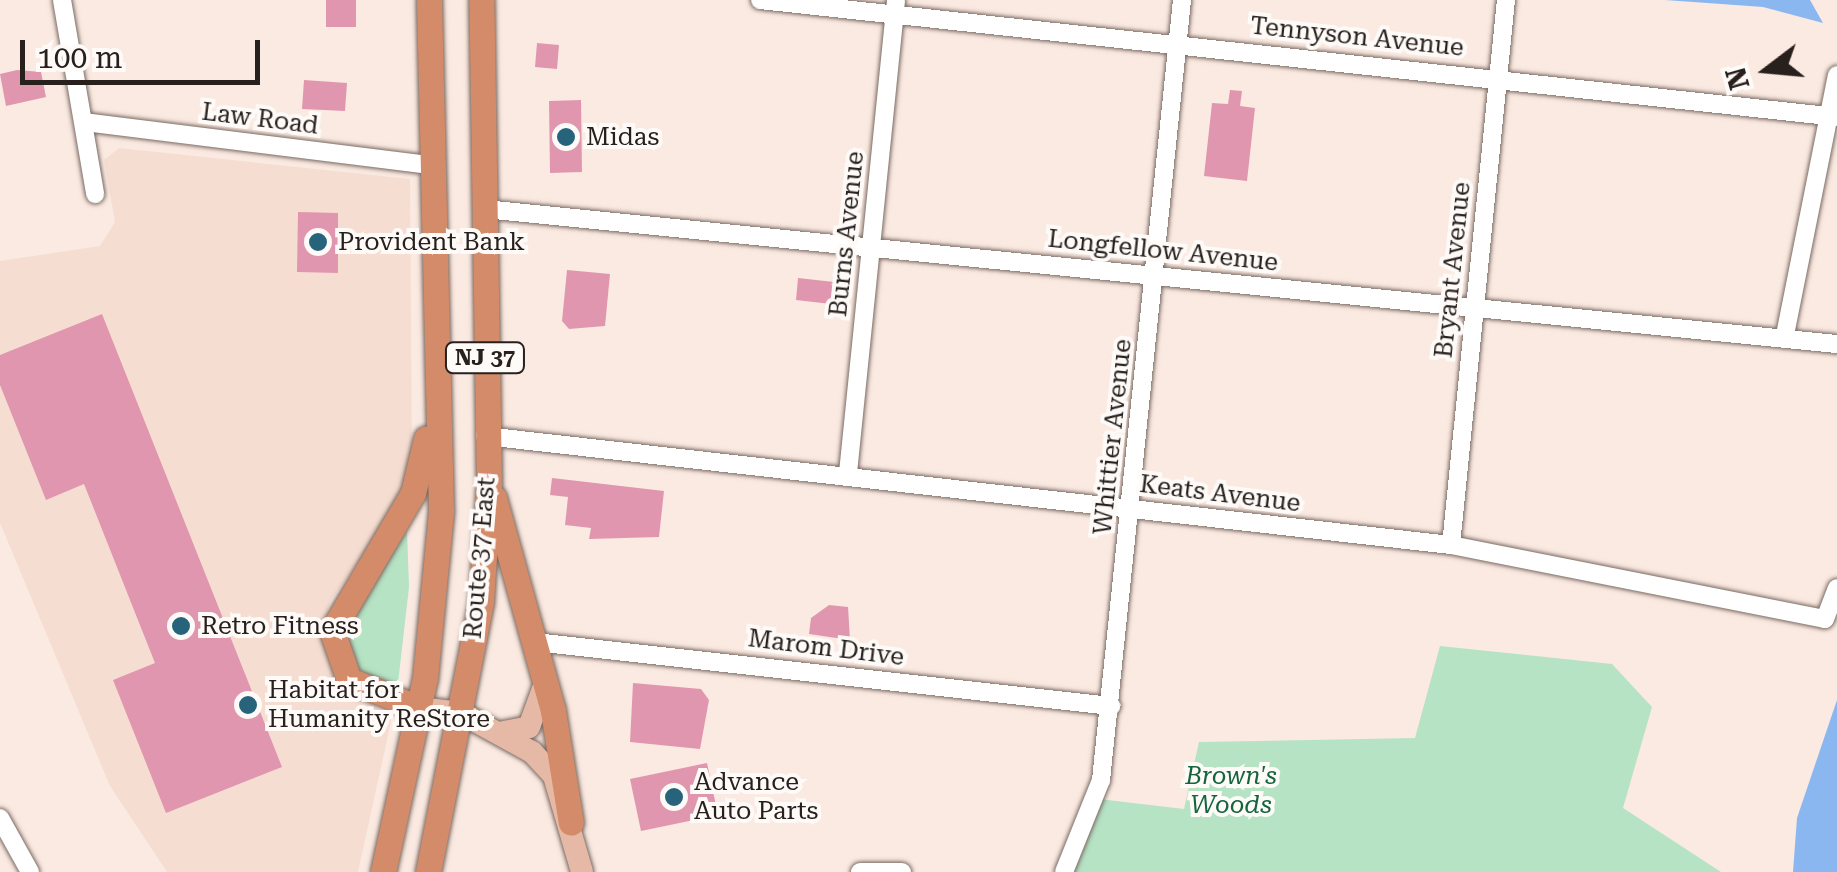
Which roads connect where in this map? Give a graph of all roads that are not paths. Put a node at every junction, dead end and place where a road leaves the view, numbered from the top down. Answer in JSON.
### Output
{"nodes":[{"id":1,"x":62,"y":0,"type":"edge"},
{"id":2,"x":428,"y":0,"type":"edge"},
{"id":3,"x":481,"y":0,"type":"edge"},
{"id":4,"x":760,"y":0,"type":"edge"},
{"id":5,"x":1182,"y":0,"type":"edge"},
{"id":6,"x":1506,"y":0,"type":"edge"},
{"id":7,"x":895,"y":7,"type":"edge"},
{"id":8,"x":1178,"y":44,"type":"junction"},
{"id":9,"x":1837,"y":74,"type":"edge"},
{"id":10,"x":1499,"y":76,"type":"junction"},
{"id":11,"x":1833,"y":113,"type":"edge"},
{"id":12,"x":84,"y":122,"type":"junction"},
{"id":13,"x":429,"y":166,"type":"junction"},
{"id":14,"x":95,"y":194,"type":"dead end"},
{"id":15,"x":484,"y":209,"type":"junction"},
{"id":16,"x":870,"y":245,"type":"junction"},
{"id":17,"x":1154,"y":276,"type":"junction"},
{"id":18,"x":1474,"y":306,"type":"junction"},
{"id":19,"x":1785,"y":335,"type":"junction"},
{"id":20,"x":1837,"y":344,"type":"edge"},
{"id":21,"x":433,"y":374,"type":"junction"},
{"id":22,"x":485,"y":436,"type":"junction"},
{"id":23,"x":848,"y":473,"type":"junction"},
{"id":24,"x":489,"y":486,"type":"junction"},
{"id":25,"x":1131,"y":509,"type":"junction"},
{"id":26,"x":1451,"y":545,"type":"junction"},
{"id":27,"x":1837,"y":588,"type":"edge"},
{"id":28,"x":535,"y":642,"type":"junction"},
{"id":29,"x":544,"y":686,"type":"junction"},
{"id":30,"x":1111,"y":706,"type":"junction"},
{"id":31,"x":420,"y":708,"type":"junction"},
{"id":32,"x":461,"y":713,"type":"junction"},
{"id":33,"x":504,"y":732,"type":"junction"},
{"id":34,"x":0,"y":818,"type":"edge"},
{"id":35,"x":572,"y":823,"type":"junction"},
{"id":36,"x":30,"y":872,"type":"edge"},
{"id":37,"x":384,"y":872,"type":"edge"},
{"id":38,"x":428,"y":872,"type":"edge"},
{"id":39,"x":582,"y":872,"type":"edge"},
{"id":40,"x":860,"y":872,"type":"edge"},
{"id":41,"x":902,"y":872,"type":"edge"},
{"id":42,"x":1064,"y":872,"type":"edge"}],
"edges":[{"from":1,"to":12,"type":"street"},
{"from":2,"to":13,"type":"highway","name":"Route 37 East","number":"NJ 37"},
{"from":3,"to":15,"type":"highway","name":"Route 37 East","number":"NJ 37"},
{"from":4,"to":7,"type":"street","name":"Tennyson Avenue"},
{"from":5,"to":8,"type":"street","name":"Whittier Avenue"},
{"from":6,"to":10,"type":"street","name":"Bryant Avenue"},
{"from":7,"to":8,"type":"street","name":"Tennyson Avenue"},
{"from":7,"to":16,"type":"street","name":"Burns Avenue"},
{"from":8,"to":10,"type":"street","name":"Tennyson Avenue"},
{"from":8,"to":17,"type":"street","name":"Whittier Avenue"},
{"from":9,"to":11,"type":"street"},
{"from":10,"to":11,"type":"street","name":"Tennyson Avenue"},
{"from":10,"to":18,"type":"street","name":"Bryant Avenue"},
{"from":11,"to":19,"type":"street"},
{"from":12,"to":13,"type":"street","name":"Law Road"},
{"from":12,"to":14,"type":"street"},
{"from":13,"to":21,"type":"highway","name":"Route 37 East","number":"NJ 37"},
{"from":15,"to":16,"type":"street","name":"Longfellow Avenue"},
{"from":15,"to":22,"type":"highway","name":"Route 37 East","number":"NJ 37"},
{"from":16,"to":17,"type":"street","name":"Longfellow Avenue"},
{"from":16,"to":23,"type":"street","name":"Burns Avenue"},
{"from":17,"to":18,"type":"street","name":"Longfellow Avenue"},
{"from":17,"to":25,"type":"street","name":"Whittier Avenue"},
{"from":18,"to":19,"type":"street","name":"Longfellow Avenue"},
{"from":18,"to":26,"type":"street","name":"Bryant Avenue"},
{"from":19,"to":20,"type":"street","name":"Longfellow Avenue"},
{"from":21,"to":31,"type":"highway","name":"Route 37 East","number":"NJ 37"},
{"from":21,"to":31,"type":"highway"},
{"from":22,"to":23,"type":"street","name":"Keats Avenue"},
{"from":22,"to":24,"type":"highway","name":"Route 37 East","number":"NJ 37"},
{"from":23,"to":25,"type":"street","name":"Keats Avenue"},
{"from":24,"to":28,"type":"highway"},
{"from":24,"to":32,"type":"highway","name":"Route 37 East","number":"NJ 37"},
{"from":25,"to":26,"type":"street","name":"Keats Avenue"},
{"from":25,"to":30,"type":"street","name":"Whittier Avenue"},
{"from":26,"to":27,"type":"street","name":"Keats Avenue"},
{"from":28,"to":29,"type":"highway"},
{"from":28,"to":30,"type":"street","name":"Marom Drive"},
{"from":29,"to":33,"type":"main road"},
{"from":29,"to":35,"type":"highway"},
{"from":30,"to":42,"type":"street","name":"Whittier Avenue"},
{"from":31,"to":32,"type":"main road"},
{"from":31,"to":37,"type":"highway","name":"Route 37 East","number":"NJ 37"},
{"from":32,"to":33,"type":"main road"},
{"from":32,"to":38,"type":"highway","name":"Route 37 East","number":"NJ 37"},
{"from":33,"to":35,"type":"main road"},
{"from":34,"to":36,"type":"street"},
{"from":35,"to":39,"type":"main road"},
{"from":40,"to":41,"type":"street"}]}
